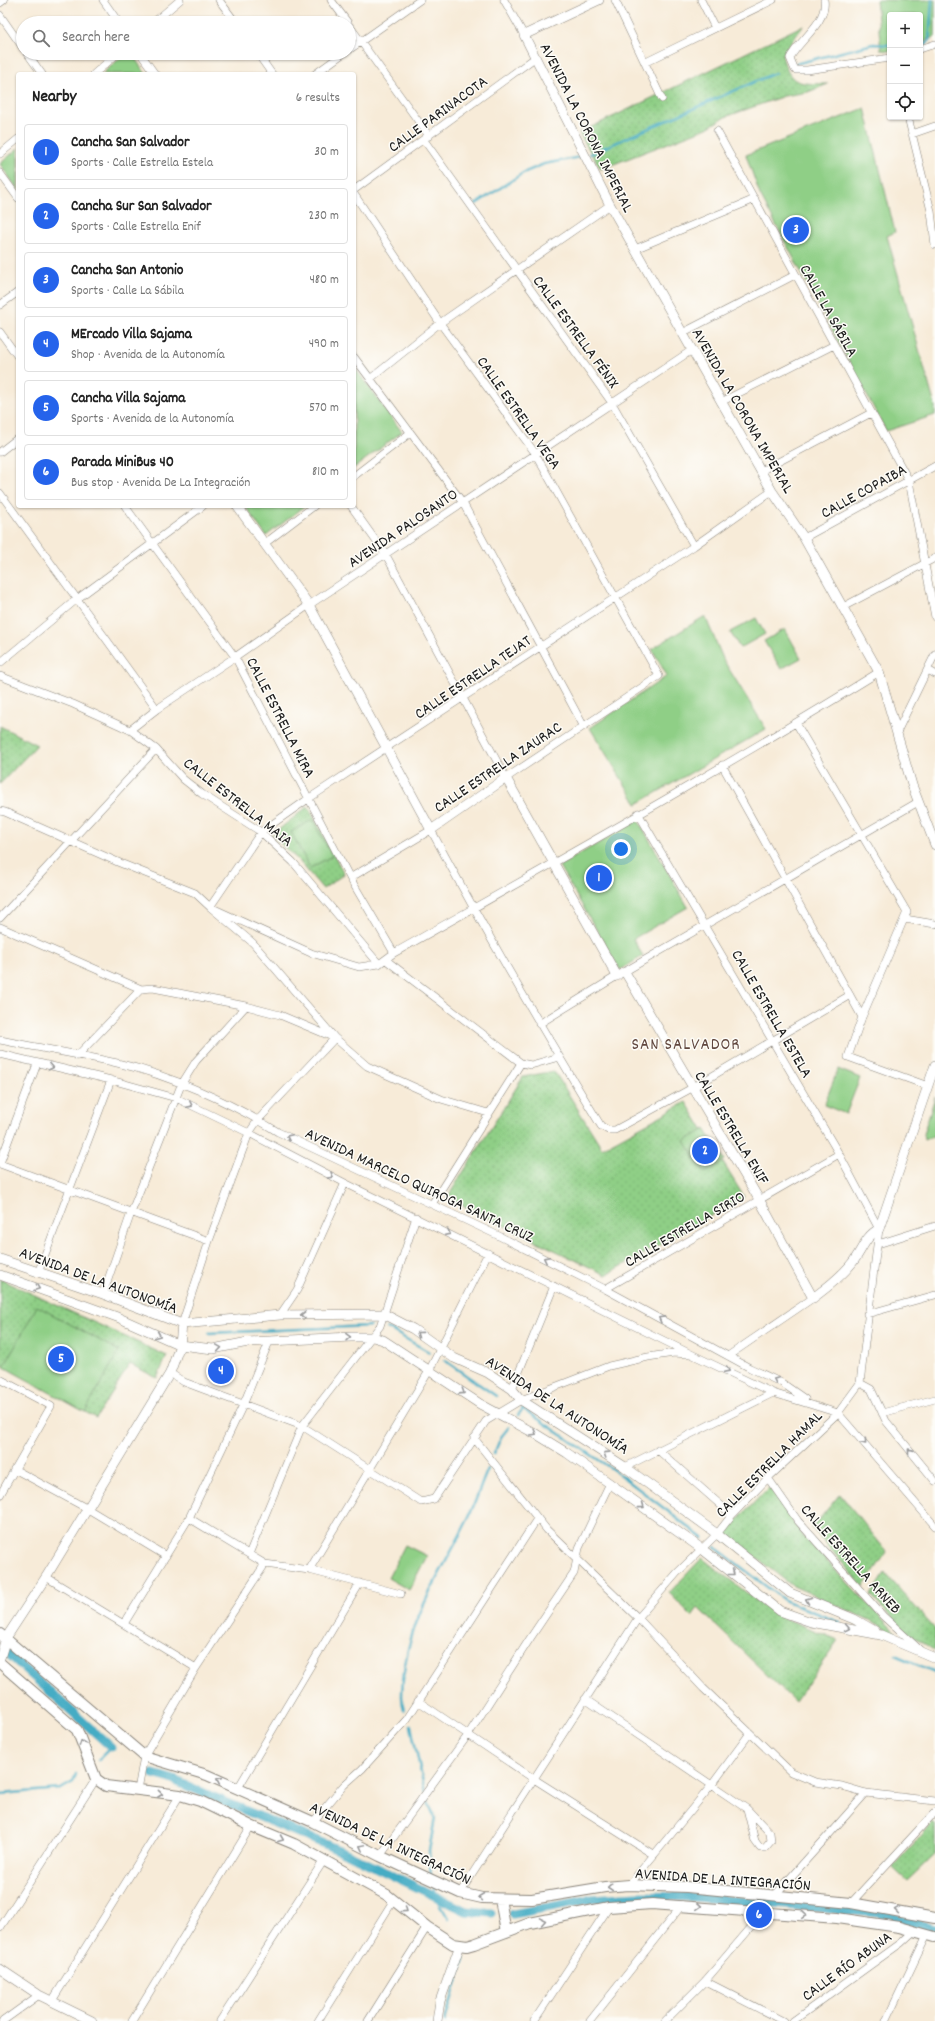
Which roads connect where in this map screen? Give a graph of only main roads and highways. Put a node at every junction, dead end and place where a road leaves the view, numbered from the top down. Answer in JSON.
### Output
{"nodes":[{"id":1,"x":3,"y":1636,"type":"edge"},
{"id":2,"x":0,"y":1663,"type":"edge"},
{"id":3,"x":500,"y":1899,"type":"junction"},
{"id":4,"x":935,"y":1918,"type":"edge"},
{"id":5,"x":506,"y":1932,"type":"junction"},
{"id":6,"x":931,"y":1936,"type":"edge"}],
"edges":[{"from":3,"to":1,"type":"main road","name":"AVENIDA DE LA INTEGRACIÓN","one_way":true},
{"from":2,"to":5,"type":"main road","name":"AVENIDA DE LA INTEGRACIÓN","one_way":true},
{"from":4,"to":3,"type":"main road","name":"AVENIDA DE LA INTEGRACIÓN","one_way":true},
{"from":3,"to":5,"type":"main road"},
{"from":5,"to":6,"type":"main road","name":"AVENIDA DE LA INTEGRACIÓN","one_way":true}]}
